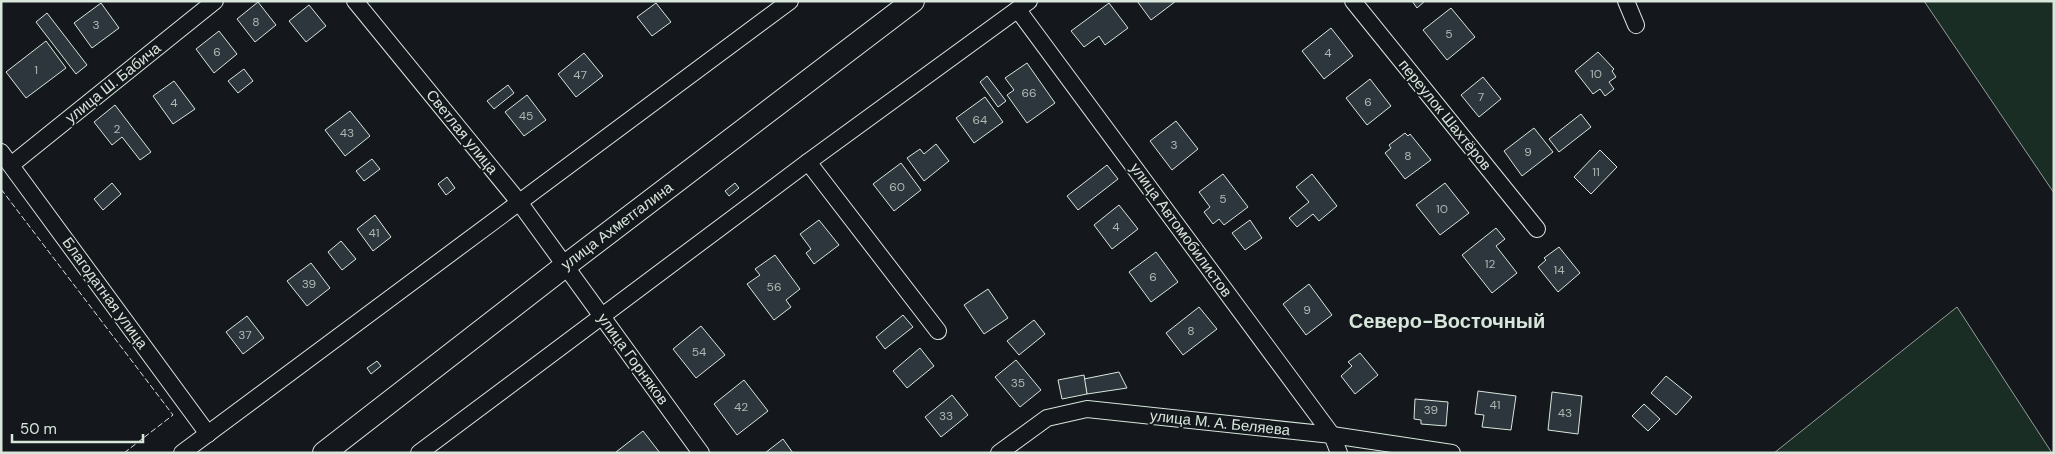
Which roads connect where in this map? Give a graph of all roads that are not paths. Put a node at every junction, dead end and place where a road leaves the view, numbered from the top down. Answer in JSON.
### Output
{"nodes":[{"id":1,"x":215,"y":1,"type":"edge"},
{"id":2,"x":355,"y":1,"type":"edge"},
{"id":3,"x":790,"y":1,"type":"edge"},
{"id":4,"x":913,"y":1,"type":"edge"},
{"id":5,"x":1353,"y":1,"type":"edge"},
{"id":6,"x":1626,"y":1,"type":"edge"},
{"id":7,"x":1023,"y":6,"type":"edge"},
{"id":8,"x":1636,"y":25,"type":"dead end"},
{"id":9,"x":1,"y":152,"type":"edge"},
{"id":10,"x":808,"y":162,"type":"junction"},
{"id":11,"x":11,"y":166,"type":"junction"},
{"id":12,"x":519,"y":202,"type":"junction"},
{"id":13,"x":1537,"y":229,"type":"dead end"},
{"id":14,"x":565,"y":266,"type":"junction"},
{"id":15,"x":602,"y":315,"type":"junction"},
{"id":16,"x":938,"y":331,"type":"dead end"},
{"id":17,"x":208,"y":434,"type":"junction"},
{"id":18,"x":1332,"y":435,"type":"junction"},
{"id":19,"x":182,"y":453,"type":"edge"},
{"id":20,"x":324,"y":453,"type":"edge"},
{"id":21,"x":419,"y":453,"type":"edge"},
{"id":22,"x":701,"y":453,"type":"edge"},
{"id":23,"x":999,"y":453,"type":"edge"},
{"id":24,"x":1339,"y":453,"type":"edge"},
{"id":25,"x":1452,"y":453,"type":"edge"}],
"edges":[{"from":1,"to":11,"type":"street","name":"улица Ш. Бабича"},
{"from":2,"to":12,"type":"street","name":"Светлая улица"},
{"from":3,"to":12,"type":"street"},
{"from":4,"to":14,"type":"main road","name":"улица Ахметгалина"},
{"from":5,"to":13,"type":"street","name":"переулок Шахтёров"},
{"from":6,"to":8,"type":"street"},
{"from":7,"to":10,"type":"street"},
{"from":7,"to":18,"type":"street","name":"улица Автомобилистов"},
{"from":9,"to":11,"type":"street","name":"Благодатная улица"},
{"from":10,"to":15,"type":"street"},
{"from":10,"to":16,"type":"street"},
{"from":11,"to":17,"type":"street","name":"Благодатная улица"},
{"from":12,"to":14,"type":"street","name":"Светлая улица"},
{"from":12,"to":17,"type":"street"},
{"from":14,"to":15,"type":"street","name":"улица Горняков"},
{"from":14,"to":20,"type":"main road","name":"улица Ахметгалина"},
{"from":15,"to":21,"type":"street"},
{"from":15,"to":22,"type":"street","name":"улица Горняков"},
{"from":17,"to":19,"type":"street"},
{"from":18,"to":23,"type":"street","name":"улица М. А. Беляева"},
{"from":18,"to":24,"type":"street","name":"улица Автомобилистов"},
{"from":18,"to":25,"type":"street","name":"улица М. А. Беляева"}]}
